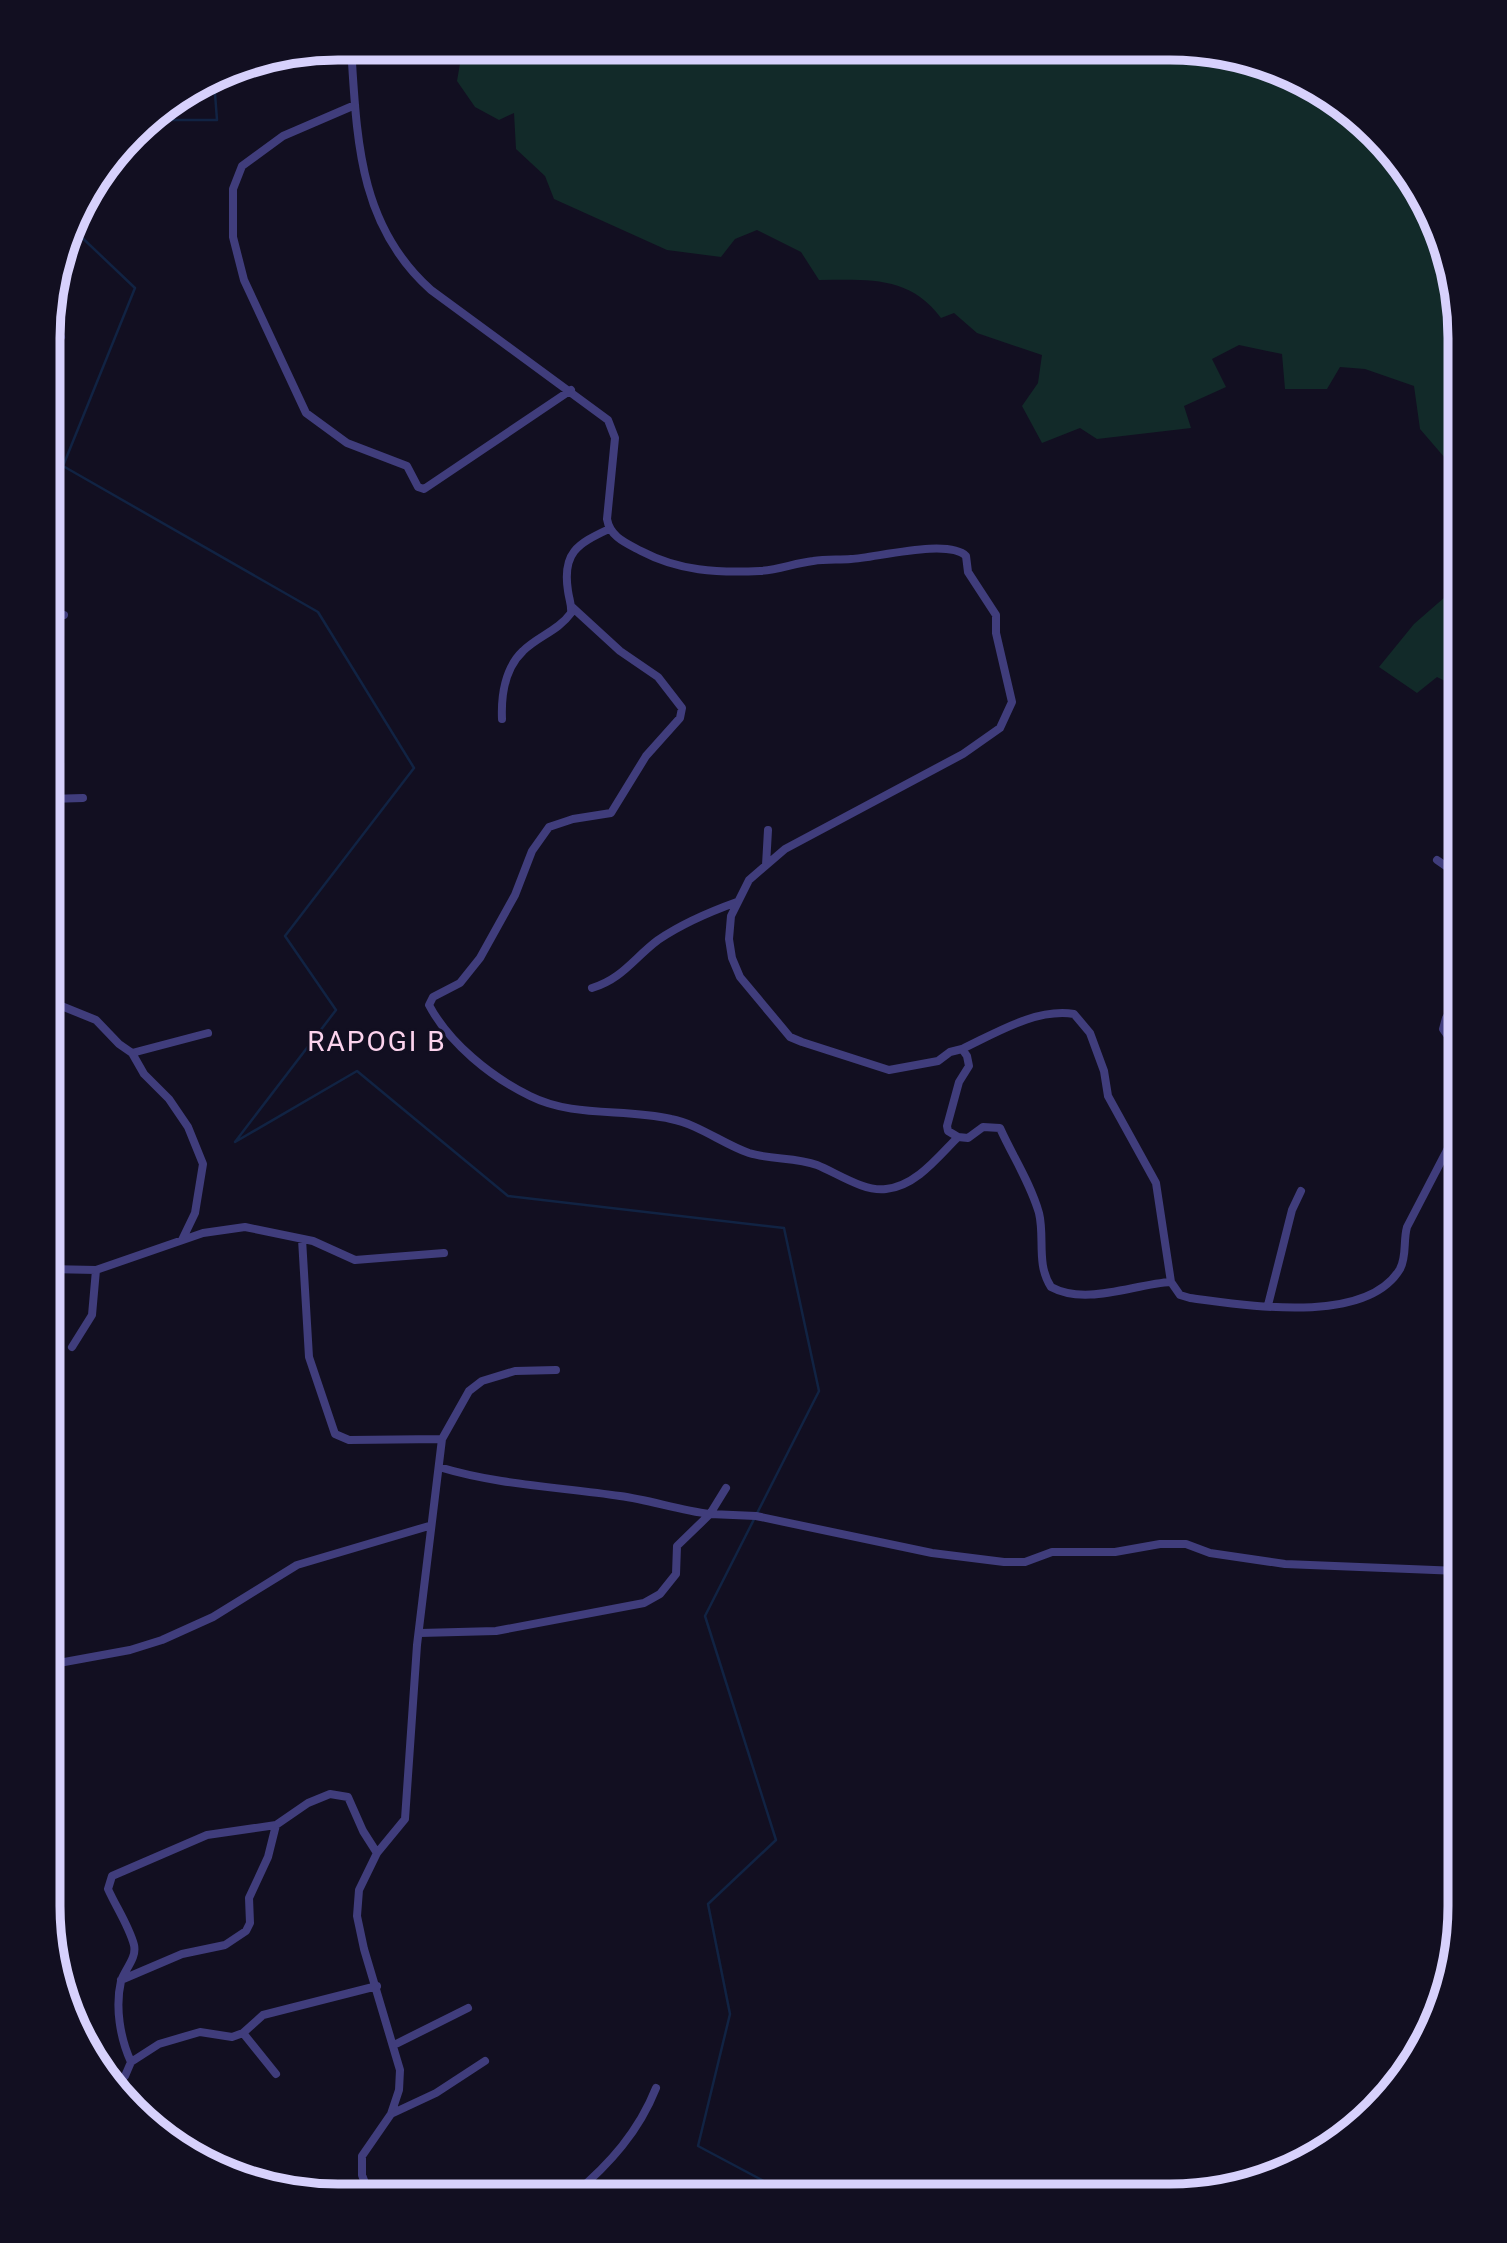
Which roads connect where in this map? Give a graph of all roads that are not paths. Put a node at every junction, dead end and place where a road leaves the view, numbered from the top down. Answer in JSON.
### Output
{"nodes":[{"id":1,"x":352,"y":60,"type":"edge"},
{"id":2,"x":355,"y":105,"type":"junction"},
{"id":3,"x":571,"y":390,"type":"junction"},
{"id":4,"x":609,"y":529,"type":"junction"},
{"id":5,"x":572,"y":607,"type":"junction"},
{"id":6,"x":60,"y":614,"type":"edge"},
{"id":7,"x":64,"y":615,"type":"dead end"},
{"id":8,"x":502,"y":719,"type":"dead end"},
{"id":9,"x":83,"y":798,"type":"dead end"},
{"id":10,"x":60,"y":799,"type":"edge"},
{"id":11,"x":768,"y":831,"type":"dead end"},
{"id":12,"x":1437,"y":860,"type":"dead end"},
{"id":13,"x":766,"y":865,"type":"junction"},
{"id":14,"x":1448,"y":868,"type":"edge"},
{"id":15,"x":737,"y":902,"type":"junction"},
{"id":16,"x":592,"y":988,"type":"dead end"},
{"id":17,"x":60,"y":1005,"type":"edge"},
{"id":18,"x":1448,"y":1014,"type":"edge"},
{"id":19,"x":208,"y":1033,"type":"dead end"},
{"id":20,"x":1448,"y":1036,"type":"edge"},
{"id":21,"x":962,"y":1049,"type":"junction"},
{"id":22,"x":132,"y":1053,"type":"junction"},
{"id":23,"x":958,"y":1138,"type":"junction"},
{"id":24,"x":1448,"y":1150,"type":"edge"},
{"id":25,"x":1301,"y":1191,"type":"dead end"},
{"id":26,"x":302,"y":1238,"type":"junction"},
{"id":27,"x":182,"y":1240,"type":"junction"},
{"id":28,"x":444,"y":1253,"type":"dead end"},
{"id":29,"x":60,"y":1269,"type":"edge"},
{"id":30,"x":96,"y":1270,"type":"junction"},
{"id":31,"x":1171,"y":1282,"type":"junction"},
{"id":32,"x":1268,"y":1305,"type":"junction"},
{"id":33,"x":72,"y":1347,"type":"dead end"},
{"id":34,"x":556,"y":1370,"type":"dead end"},
{"id":35,"x":442,"y":1439,"type":"junction"},
{"id":36,"x":439,"y":1466,"type":"junction"},
{"id":37,"x":726,"y":1488,"type":"dead end"},
{"id":38,"x":710,"y":1514,"type":"junction"},
{"id":39,"x":429,"y":1526,"type":"junction"},
{"id":40,"x":1448,"y":1571,"type":"edge"},
{"id":41,"x":420,"y":1633,"type":"junction"},
{"id":42,"x":60,"y":1663,"type":"edge"},
{"id":43,"x":276,"y":1825,"type":"junction"},
{"id":44,"x":377,"y":1853,"type":"junction"},
{"id":45,"x":121,"y":1980,"type":"junction"},
{"id":46,"x":377,"y":1986,"type":"junction"},
{"id":47,"x":468,"y":2008,"type":"dead end"},
{"id":48,"x":243,"y":2033,"type":"junction"},
{"id":49,"x":394,"y":2045,"type":"junction"},
{"id":50,"x":131,"y":2062,"type":"junction"},
{"id":51,"x":485,"y":2062,"type":"dead end"},
{"id":52,"x":276,"y":2074,"type":"dead end"},
{"id":53,"x":121,"y":2080,"type":"edge"},
{"id":54,"x":656,"y":2088,"type":"dead end"},
{"id":55,"x":391,"y":2114,"type":"junction"},
{"id":56,"x":366,"y":2184,"type":"edge"},
{"id":57,"x":585,"y":2184,"type":"edge"}],
"edges":[{"from":1,"to":2,"type":"street"},
{"from":2,"to":3,"type":"street"},
{"from":2,"to":3,"type":"street"},
{"from":3,"to":4,"type":"street"},
{"from":4,"to":5,"type":"street"},
{"from":4,"to":13,"type":"street"},
{"from":5,"to":8,"type":"street"},
{"from":5,"to":23,"type":"street"},
{"from":6,"to":7,"type":"street"},
{"from":9,"to":10,"type":"street"},
{"from":11,"to":13,"type":"street"},
{"from":12,"to":14,"type":"street"},
{"from":13,"to":15,"type":"street"},
{"from":15,"to":16,"type":"street"},
{"from":15,"to":21,"type":"street"},
{"from":17,"to":22,"type":"street"},
{"from":18,"to":20,"type":"street"},
{"from":19,"to":22,"type":"street"},
{"from":21,"to":23,"type":"street"},
{"from":21,"to":31,"type":"street"},
{"from":22,"to":27,"type":"street"},
{"from":23,"to":31,"type":"street"},
{"from":24,"to":32,"type":"street"},
{"from":25,"to":32,"type":"street"},
{"from":26,"to":27,"type":"street"},
{"from":26,"to":28,"type":"street"},
{"from":26,"to":35,"type":"street"},
{"from":27,"to":30,"type":"street"},
{"from":29,"to":30,"type":"street"},
{"from":30,"to":33,"type":"street"},
{"from":31,"to":32,"type":"street"},
{"from":34,"to":35,"type":"street"},
{"from":35,"to":36,"type":"street"},
{"from":36,"to":38,"type":"street"},
{"from":36,"to":39,"type":"street"},
{"from":37,"to":38,"type":"street"},
{"from":38,"to":40,"type":"street"},
{"from":38,"to":41,"type":"street"},
{"from":39,"to":41,"type":"street"},
{"from":39,"to":42,"type":"street"},
{"from":41,"to":44,"type":"street"},
{"from":43,"to":44,"type":"street"},
{"from":43,"to":45,"type":"street"},
{"from":43,"to":45,"type":"street"},
{"from":44,"to":46,"type":"street"},
{"from":45,"to":50,"type":"street"},
{"from":46,"to":48,"type":"street"},
{"from":46,"to":49,"type":"street"},
{"from":47,"to":49,"type":"street"},
{"from":48,"to":50,"type":"street"},
{"from":48,"to":52,"type":"street"},
{"from":49,"to":55,"type":"street"},
{"from":50,"to":53,"type":"street"},
{"from":51,"to":55,"type":"street"},
{"from":54,"to":57,"type":"street"},
{"from":55,"to":56,"type":"street"}]}
